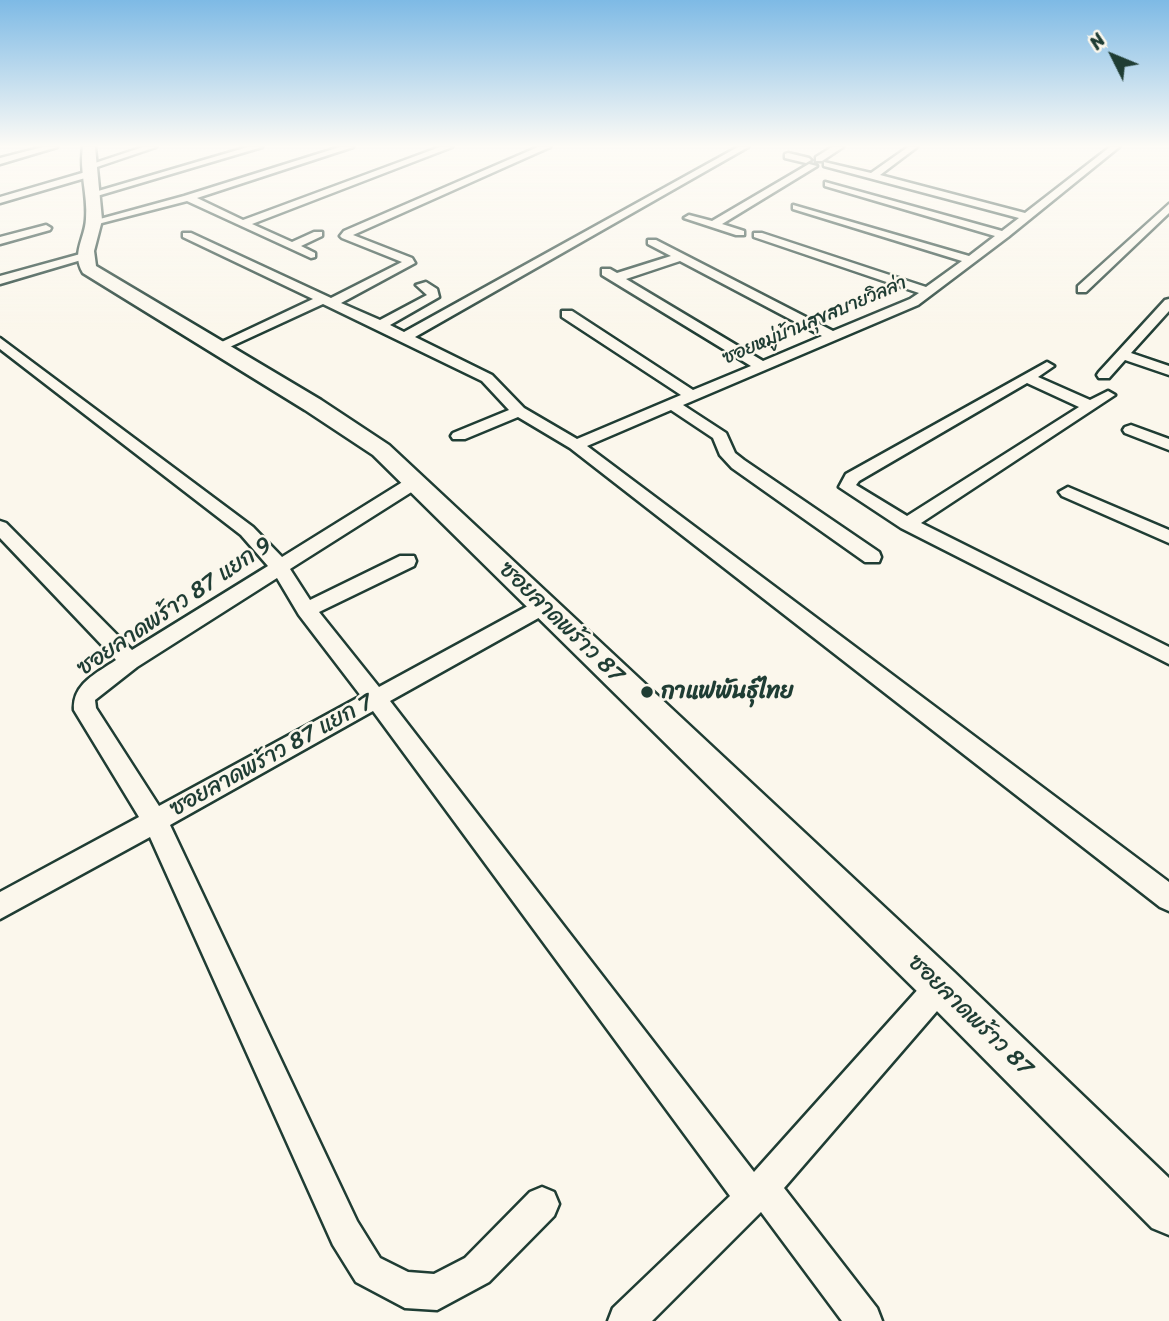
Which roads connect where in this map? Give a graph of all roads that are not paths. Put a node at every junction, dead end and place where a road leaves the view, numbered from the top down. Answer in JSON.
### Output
{"nodes":[{"id":1,"x":88,"y":209,"type":"edge"},
{"id":2,"x":212,"y":209,"type":"edge"},
{"id":3,"x":282,"y":209,"type":"edge"},
{"id":4,"x":404,"y":209,"type":"edge"},
{"id":5,"x":634,"y":209,"type":"edge"},
{"id":6,"x":740,"y":209,"type":"edge"},
{"id":7,"x":802,"y":209,"type":"edge"},
{"id":8,"x":916,"y":209,"type":"edge"},
{"id":9,"x":996,"y":209,"type":"edge"},
{"id":10,"x":1038,"y":209,"type":"edge"},
{"id":11,"x":1167,"y":209,"type":"edge"},
{"id":12,"x":1027,"y":217,"type":"junction"},
{"id":13,"x":689,"y":218,"type":"dead end"},
{"id":14,"x":244,"y":223,"type":"junction"},
{"id":15,"x":713,"y":225,"type":"junction"},
{"id":16,"x":46,"y":228,"type":"dead end"},
{"id":17,"x":740,"y":233,"type":"dead end"},
{"id":18,"x":318,"y":234,"type":"dead end"},
{"id":19,"x":1004,"y":234,"type":"junction"},
{"id":20,"x":187,"y":235,"type":"dead end"},
{"id":21,"x":758,"y":235,"type":"dead end"},
{"id":22,"x":0,"y":241,"type":"edge"},
{"id":23,"x":652,"y":242,"type":"dead end"},
{"id":24,"x":292,"y":246,"type":"junction"},
{"id":25,"x":312,"y":255,"type":"dead end"},
{"id":26,"x":84,"y":256,"type":"junction"},
{"id":27,"x":681,"y":257,"type":"junction"},
{"id":28,"x":971,"y":260,"type":"junction"},
{"id":29,"x":0,"y":280,"type":"edge"},
{"id":30,"x":422,"y":285,"type":"dead end"},
{"id":31,"x":1082,"y":289,"type":"dead end"},
{"id":32,"x":929,"y":292,"type":"junction"},
{"id":33,"x":327,"y":301,"type":"junction"},
{"id":34,"x":1169,"y":303,"type":"edge"},
{"id":35,"x":567,"y":314,"type":"dead end"},
{"id":36,"x":381,"y":325,"type":"junction"},
{"id":37,"x":832,"y":336,"type":"junction"},
{"id":38,"x":405,"y":337,"type":"junction"},
{"id":39,"x":0,"y":342,"type":"edge"},
{"id":40,"x":216,"y":348,"type":"junction"},
{"id":41,"x":1123,"y":355,"type":"junction"},
{"id":42,"x":762,"y":366,"type":"junction"},
{"id":43,"x":1047,"y":366,"type":"dead end"},
{"id":44,"x":1169,"y":371,"type":"edge"},
{"id":45,"x":1104,"y":375,"type":"dead end"},
{"id":46,"x":1027,"y":378,"type":"junction"},
{"id":47,"x":690,"y":395,"type":"junction"},
{"id":48,"x":1108,"y":395,"type":"dead end"},
{"id":49,"x":671,"y":404,"type":"junction"},
{"id":50,"x":1090,"y":407,"type":"junction"},
{"id":51,"x":519,"y":411,"type":"junction"},
{"id":52,"x":1131,"y":430,"type":"dead end"},
{"id":53,"x":459,"y":436,"type":"dead end"},
{"id":54,"x":576,"y":445,"type":"junction"},
{"id":55,"x":1169,"y":445,"type":"edge"},
{"id":56,"x":415,"y":482,"type":"junction"},
{"id":57,"x":1068,"y":492,"type":"dead end"},
{"id":58,"x":907,"y":524,"type":"junction"},
{"id":59,"x":0,"y":527,"type":"edge"},
{"id":60,"x":1169,"y":537,"type":"edge"},
{"id":61,"x":872,"y":557,"type":"dead end"},
{"id":62,"x":407,"y":561,"type":"dead end"},
{"id":63,"x":279,"y":566,"type":"junction"},
{"id":64,"x":544,"y":606,"type":"junction"},
{"id":65,"x":306,"y":610,"type":"junction"},
{"id":66,"x":1169,"y":656,"type":"edge"},
{"id":67,"x":130,"y":661,"type":"junction"},
{"id":68,"x":376,"y":699,"type":"junction"},
{"id":69,"x":155,"y":821,"type":"junction"},
{"id":70,"x":1169,"y":898,"type":"edge"},
{"id":71,"x":0,"y":906,"type":"edge"},
{"id":72,"x":940,"y":986,"type":"junction"},
{"id":73,"x":757,"y":1192,"type":"junction"},
{"id":74,"x":542,"y":1204,"type":"dead end"},
{"id":75,"x":1169,"y":1211,"type":"edge"},
{"id":76,"x":626,"y":1321,"type":"edge"},
{"id":77,"x":864,"y":1321,"type":"edge"}],
"edges":[{"from":1,"to":26,"type":"street"},
{"from":2,"to":14,"type":"street"},
{"from":3,"to":14,"type":"street"},
{"from":4,"to":33,"type":"street"},
{"from":5,"to":38,"type":"street"},
{"from":6,"to":15,"type":"street"},
{"from":7,"to":28,"type":"street"},
{"from":8,"to":19,"type":"street"},
{"from":9,"to":12,"type":"street"},
{"from":10,"to":12,"type":"street","name":"ซอยหมู่บ้านสุขสบายวิลล่า"},
{"from":11,"to":31,"type":"street"},
{"from":12,"to":19,"type":"street","name":"ซอยหมู่บ้านสุขสบายวิลล่า"},
{"from":13,"to":15,"type":"street"},
{"from":14,"to":24,"type":"street"},
{"from":15,"to":17,"type":"street"},
{"from":16,"to":22,"type":"street"},
{"from":18,"to":24,"type":"street"},
{"from":19,"to":28,"type":"street","name":"ซอยหมู่บ้านสุขสบายวิลล่า"},
{"from":20,"to":33,"type":"street"},
{"from":21,"to":32,"type":"street"},
{"from":23,"to":27,"type":"street"},
{"from":24,"to":25,"type":"street"},
{"from":26,"to":29,"type":"street"},
{"from":26,"to":40,"type":"street","name":"ซอยลาดพร้าว 87"},
{"from":27,"to":37,"type":"street"},
{"from":27,"to":42,"type":"street"},
{"from":28,"to":32,"type":"street","name":"ซอยหมู่บ้านสุขสบายวิลล่า"},
{"from":30,"to":36,"type":"street"},
{"from":32,"to":37,"type":"street","name":"ซอยหมู่บ้านสุขสบายวิลล่า"},
{"from":33,"to":36,"type":"street"},
{"from":33,"to":40,"type":"street"},
{"from":34,"to":41,"type":"street"},
{"from":35,"to":47,"type":"street"},
{"from":36,"to":38,"type":"street"},
{"from":37,"to":42,"type":"street","name":"ซอยหมู่บ้านสุขสบายวิลล่า"},
{"from":38,"to":51,"type":"street"},
{"from":39,"to":63,"type":"street"},
{"from":40,"to":56,"type":"street","name":"ซอยลาดพร้าว 87"},
{"from":41,"to":44,"type":"street"},
{"from":41,"to":45,"type":"street"},
{"from":42,"to":47,"type":"street","name":"ซอยหมู่บ้านสุขสบายวิลล่า"},
{"from":43,"to":46,"type":"street"},
{"from":46,"to":50,"type":"street"},
{"from":46,"to":58,"type":"street"},
{"from":47,"to":49,"type":"street","name":"ซอยหมู่บ้านสุขสบายวิลล่า"},
{"from":48,"to":50,"type":"street"},
{"from":49,"to":54,"type":"street","name":"ซอยหมู่บ้านสุขสบายวิลล่า"},
{"from":49,"to":61,"type":"street"},
{"from":50,"to":58,"type":"street"},
{"from":51,"to":53,"type":"street"},
{"from":51,"to":54,"type":"street"},
{"from":52,"to":55,"type":"street"},
{"from":54,"to":70,"type":"street"},
{"from":56,"to":63,"type":"street","name":"ซอยลาดพร้าว 87 แยก 9"},
{"from":56,"to":64,"type":"street","name":"ซอยลาดพร้าว 87"},
{"from":57,"to":60,"type":"street"},
{"from":58,"to":66,"type":"street"},
{"from":59,"to":67,"type":"street"},
{"from":62,"to":65,"type":"street"},
{"from":63,"to":65,"type":"street"},
{"from":63,"to":67,"type":"street","name":"ซอยลาดพร้าว 87 แยก 9"},
{"from":64,"to":68,"type":"street","name":"ซอยลาดพร้าว 87 แยก 7"},
{"from":64,"to":72,"type":"street","name":"ซอยลาดพร้าว 87"},
{"from":65,"to":68,"type":"street"},
{"from":67,"to":69,"type":"street","name":"ซอยลาดพร้าว 87 แยก 9"},
{"from":68,"to":69,"type":"street","name":"ซอยลาดพร้าว 87 แยก 7"},
{"from":68,"to":73,"type":"street"},
{"from":69,"to":71,"type":"street","name":"ซอยลาดพร้าว 87 แยก 7"},
{"from":69,"to":74,"type":"street","name":"ซอยลาดพร้าว 87 แยก 9"},
{"from":72,"to":73,"type":"street"},
{"from":72,"to":75,"type":"street","name":"ซอยลาดพร้าว 87"},
{"from":73,"to":76,"type":"street"},
{"from":73,"to":77,"type":"street"}]}
